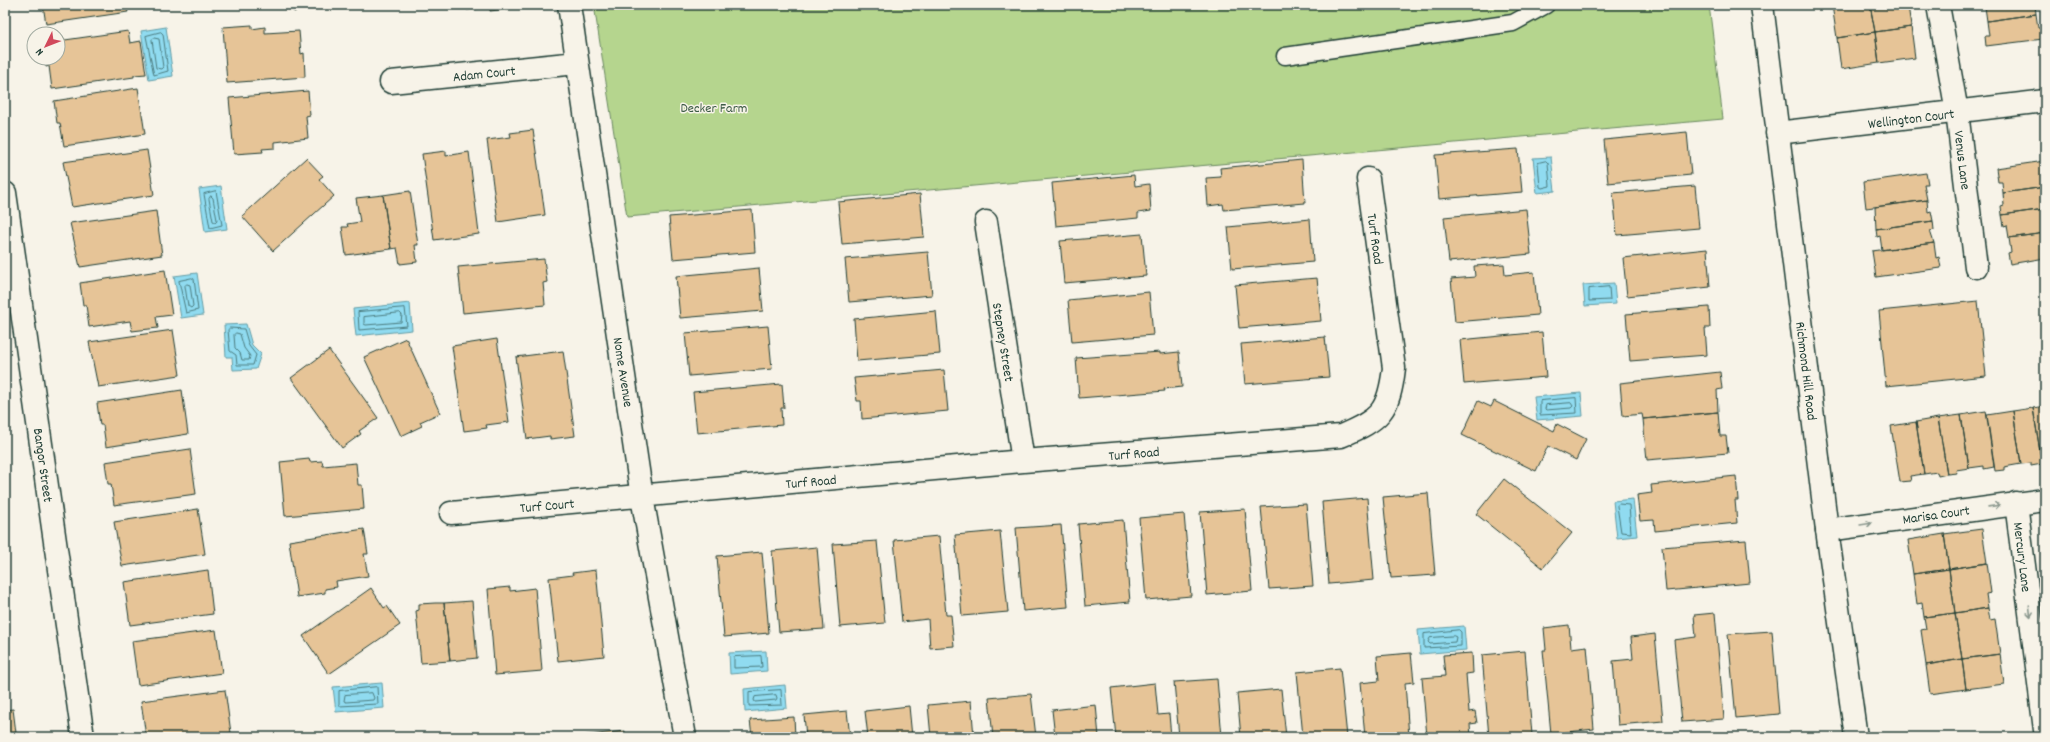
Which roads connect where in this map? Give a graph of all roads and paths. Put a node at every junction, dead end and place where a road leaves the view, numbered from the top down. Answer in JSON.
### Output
{"nodes":[{"id":1,"x":569,"y":5,"type":"edge"},
{"id":2,"x":1546,"y":5,"type":"edge"},
{"id":3,"x":1762,"y":5,"type":"edge"},
{"id":4,"x":1938,"y":5,"type":"edge"},
{"id":5,"x":1285,"y":56,"type":"dead end"},
{"id":6,"x":577,"y":63,"type":"junction"},
{"id":7,"x":391,"y":82,"type":"dead end"},
{"id":8,"x":2045,"y":101,"type":"edge"},
{"id":9,"x":1957,"y":112,"type":"junction"},
{"id":10,"x":1777,"y":133,"type":"junction"},
{"id":11,"x":1368,"y":179,"type":"dead end"},
{"id":12,"x":5,"y":193,"type":"edge"},
{"id":13,"x":986,"y":222,"type":"dead end"},
{"id":14,"x":1976,"y":267,"type":"dead end"},
{"id":15,"x":1023,"y":461,"type":"junction"},
{"id":16,"x":642,"y":497,"type":"junction"},
{"id":17,"x":2045,"y":500,"type":"edge"},
{"id":18,"x":2016,"y":503,"type":"junction"},
{"id":19,"x":451,"y":513,"type":"dead end"},
{"id":20,"x":1827,"y":530,"type":"junction"},
{"id":21,"x":2045,"y":730,"type":"edge"},
{"id":22,"x":83,"y":737,"type":"edge"},
{"id":23,"x":685,"y":737,"type":"edge"},
{"id":24,"x":1856,"y":737,"type":"edge"}],
"edges":[{"from":1,"to":6,"type":"street","name":"Nome Avenue"},
{"from":2,"to":5,"type":"lane"},
{"from":3,"to":10,"type":"street","name":"Richmond Hill Road"},
{"from":4,"to":9,"type":"street","name":"Venus Lane"},
{"from":6,"to":7,"type":"street","name":"Adam Court"},
{"from":6,"to":16,"type":"street","name":"Nome Avenue"},
{"from":8,"to":9,"type":"street","name":"Wellington Court"},
{"from":9,"to":10,"type":"street","name":"Wellington Court"},
{"from":9,"to":14,"type":"street","name":"Venus Lane"},
{"from":10,"to":20,"type":"street","name":"Richmond Hill Road"},
{"from":11,"to":15,"type":"street","name":"Turf Road"},
{"from":12,"to":22,"type":"street","name":"Bangor Street"},
{"from":13,"to":15,"type":"street","name":"Stepney Street"},
{"from":15,"to":16,"type":"street","name":"Turf Road"},
{"from":16,"to":19,"type":"street","name":"Turf Court"},
{"from":16,"to":23,"type":"street","name":"Nome Avenue"},
{"from":17,"to":18,"type":"street","name":"Marisa Court"},
{"from":20,"to":18,"type":"street","name":"Marisa Court","one_way":true},
{"from":18,"to":21,"type":"street","name":"Mercury Lane","one_way":true},
{"from":20,"to":24,"type":"street","name":"Richmond Hill Road"}]}
